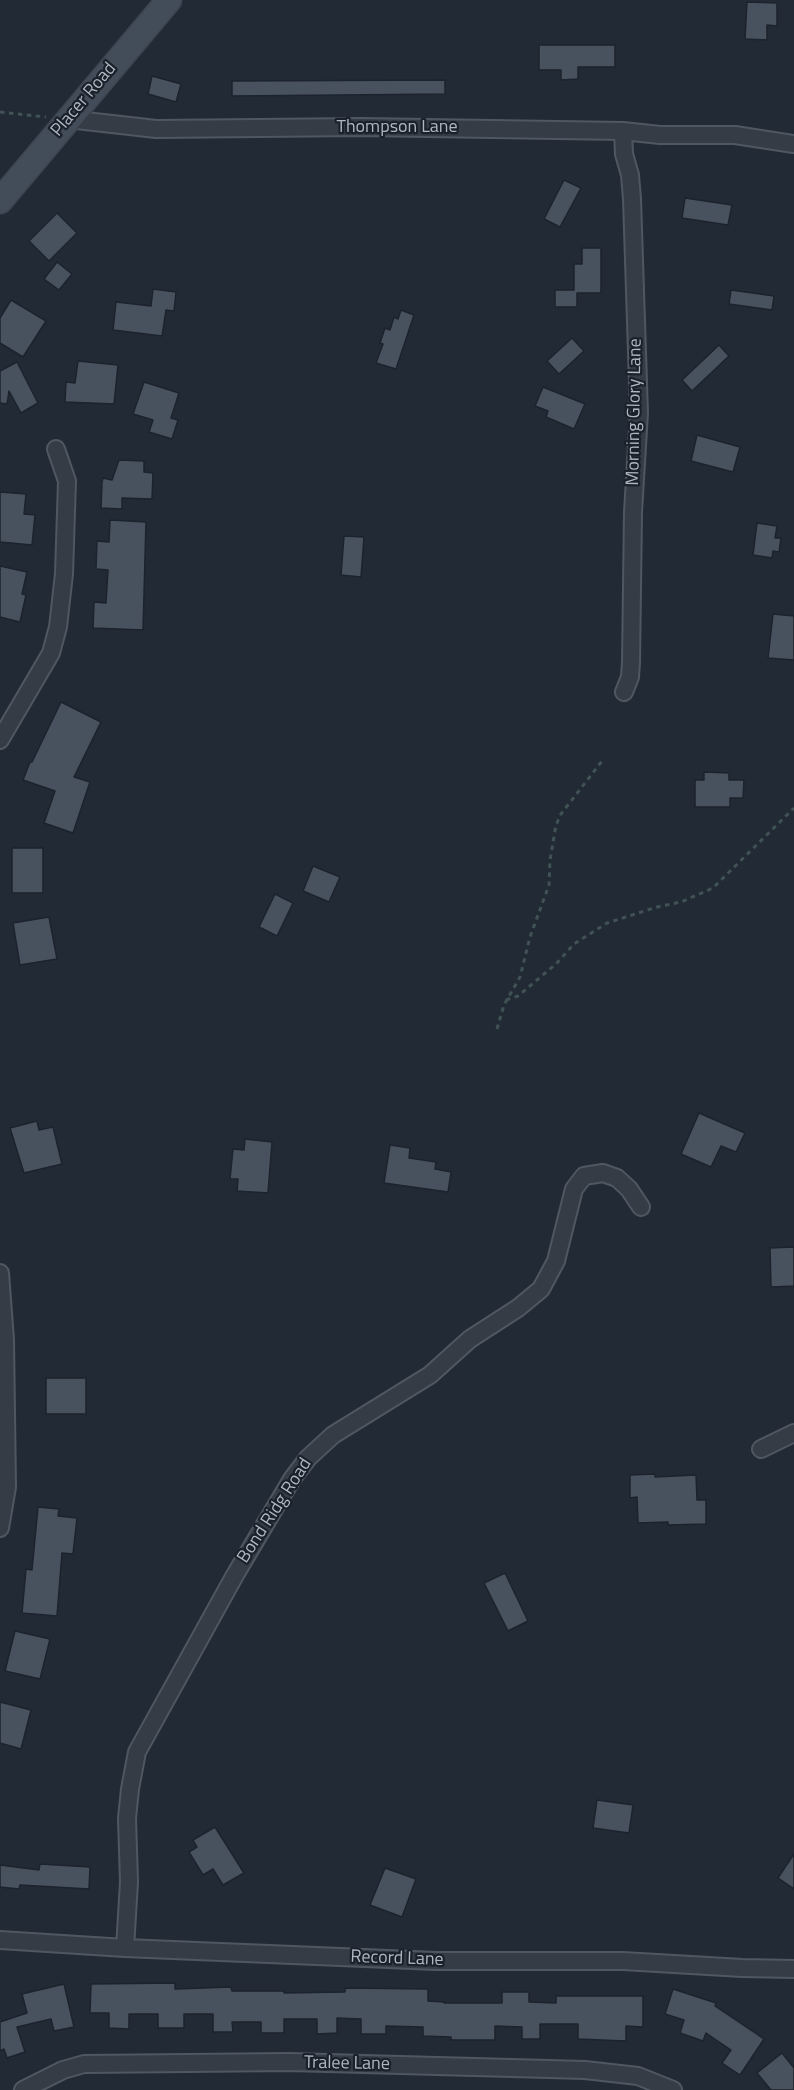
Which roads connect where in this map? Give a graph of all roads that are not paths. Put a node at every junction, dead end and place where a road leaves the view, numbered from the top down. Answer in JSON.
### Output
{"nodes":[{"id":1,"x":169,"y":0,"type":"edge"},
{"id":2,"x":68,"y":119,"type":"junction"},
{"id":3,"x":623,"y":131,"type":"junction"},
{"id":4,"x":794,"y":144,"type":"edge"},
{"id":5,"x":0,"y":201,"type":"edge"},
{"id":6,"x":56,"y":449,"type":"dead end"},
{"id":7,"x":624,"y":692,"type":"dead end"},
{"id":8,"x":0,"y":740,"type":"edge"},
{"id":9,"x":641,"y":1207,"type":"dead end"},
{"id":10,"x":0,"y":1273,"type":"edge"},
{"id":11,"x":794,"y":1434,"type":"edge"},
{"id":12,"x":761,"y":1449,"type":"dead end"},
{"id":13,"x":0,"y":1528,"type":"edge"},
{"id":14,"x":0,"y":1940,"type":"edge"},
{"id":15,"x":125,"y":1948,"type":"junction"},
{"id":16,"x":794,"y":1969,"type":"edge"},
{"id":17,"x":23,"y":2090,"type":"edge"},
{"id":18,"x":673,"y":2090,"type":"edge"}],
"edges":[{"from":1,"to":2,"type":"main road","name":"Placer Road"},
{"from":2,"to":3,"type":"street","name":"Thompson Lane"},
{"from":2,"to":5,"type":"main road","name":"Placer Road"},
{"from":3,"to":4,"type":"street","name":"Thompson Lane"},
{"from":3,"to":7,"type":"street","name":"Morning Glory Lane"},
{"from":6,"to":8,"type":"street"},
{"from":9,"to":15,"type":"street","name":"Bond Ridg Road"},
{"from":10,"to":13,"type":"street"},
{"from":11,"to":12,"type":"street"},
{"from":14,"to":15,"type":"street","name":"Record Lane"},
{"from":15,"to":16,"type":"street","name":"Record Lane"},
{"from":17,"to":18,"type":"street","name":"Tralee Lane"}]}
